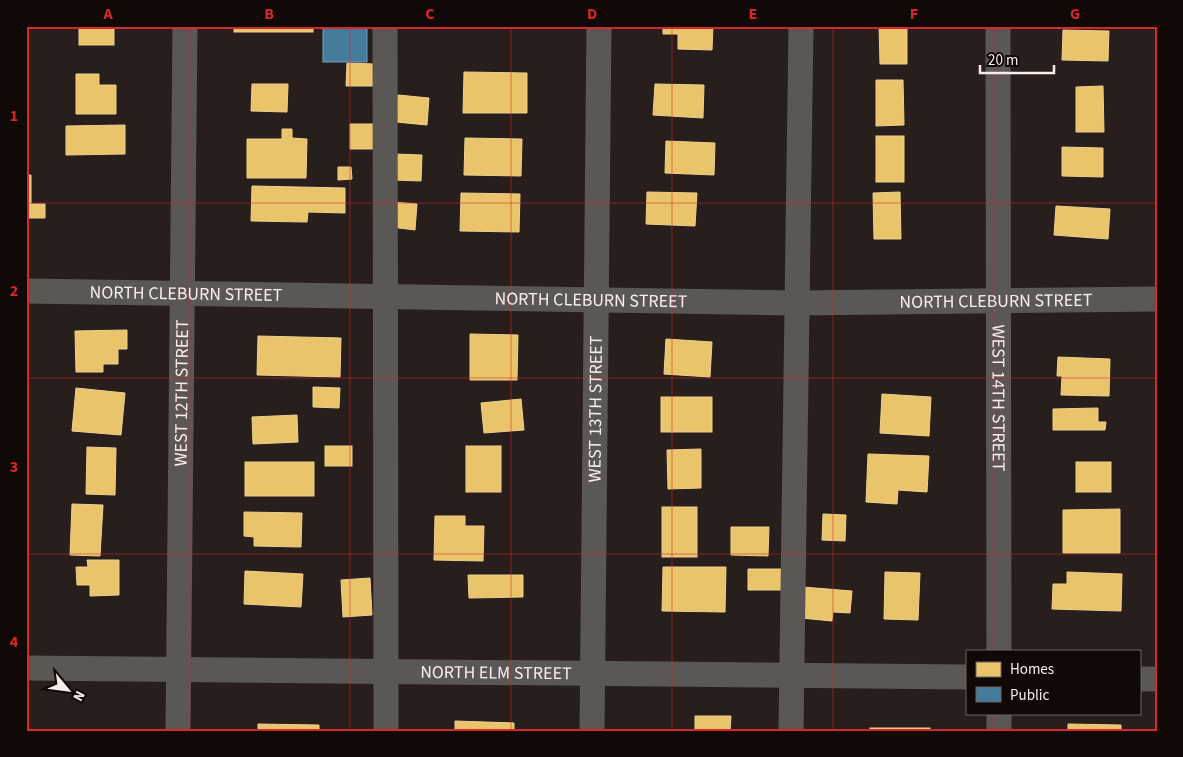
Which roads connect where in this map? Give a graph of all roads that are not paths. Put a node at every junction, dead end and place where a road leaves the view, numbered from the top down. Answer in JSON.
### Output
{"nodes":[{"id":1,"x":186,"y":26,"type":"edge"},
{"id":2,"x":385,"y":26,"type":"edge"},
{"id":3,"x":599,"y":26,"type":"edge"},
{"id":4,"x":801,"y":26,"type":"edge"},
{"id":5,"x":998,"y":26,"type":"edge"},
{"id":6,"x":26,"y":291,"type":"edge"},
{"id":7,"x":182,"y":295,"type":"junction"},
{"id":8,"x":1157,"y":298,"type":"edge"},
{"id":9,"x":386,"y":299,"type":"junction"},
{"id":10,"x":596,"y":301,"type":"junction"},
{"id":11,"x":999,"y":301,"type":"junction"},
{"id":12,"x":797,"y":304,"type":"junction"},
{"id":13,"x":1000,"y":650,"type":"edge"},
{"id":14,"x":26,"y":668,"type":"edge"},
{"id":15,"x":178,"y":670,"type":"junction"},
{"id":16,"x":387,"y":672,"type":"junction"},
{"id":17,"x":592,"y":674,"type":"junction"},
{"id":18,"x":792,"y":675,"type":"junction"},
{"id":19,"x":966,"y":677,"type":"edge"},
{"id":20,"x":1140,"y":678,"type":"edge"},
{"id":21,"x":1157,"y":679,"type":"edge"},
{"id":22,"x":999,"y":714,"type":"edge"},
{"id":23,"x":178,"y":731,"type":"edge"},
{"id":24,"x":386,"y":731,"type":"edge"},
{"id":25,"x":592,"y":731,"type":"edge"},
{"id":26,"x":791,"y":731,"type":"edge"},
{"id":27,"x":999,"y":731,"type":"edge"}],
"edges":[{"from":1,"to":7,"type":"street","name":"WEST 12TH STREET"},
{"from":2,"to":9,"type":"street"},
{"from":3,"to":10,"type":"street","name":"WEST 13TH STREET"},
{"from":4,"to":12,"type":"street"},
{"from":5,"to":11,"type":"street","name":"WEST 14TH STREET"},
{"from":6,"to":7,"type":"street","name":"NORTH CLEBURN STREET"},
{"from":7,"to":9,"type":"street","name":"NORTH CLEBURN STREET"},
{"from":7,"to":15,"type":"street","name":"WEST 12TH STREET"},
{"from":8,"to":11,"type":"street","name":"NORTH CLEBURN STREET"},
{"from":9,"to":10,"type":"street","name":"NORTH CLEBURN STREET"},
{"from":9,"to":16,"type":"street"},
{"from":10,"to":12,"type":"street","name":"NORTH CLEBURN STREET"},
{"from":10,"to":17,"type":"street","name":"WEST 13TH STREET"},
{"from":11,"to":12,"type":"street","name":"NORTH CLEBURN STREET"},
{"from":11,"to":13,"type":"street","name":"WEST 14TH STREET"},
{"from":12,"to":18,"type":"street"},
{"from":14,"to":15,"type":"street","name":"NORTH ELM STREET"},
{"from":15,"to":16,"type":"street","name":"NORTH ELM STREET"},
{"from":15,"to":23,"type":"street","name":"WEST 12TH STREET"},
{"from":16,"to":17,"type":"street","name":"NORTH ELM STREET"},
{"from":16,"to":24,"type":"street"},
{"from":17,"to":18,"type":"street","name":"NORTH ELM STREET"},
{"from":17,"to":25,"type":"street","name":"WEST 13TH STREET"},
{"from":18,"to":19,"type":"street","name":"NORTH ELM STREET"},
{"from":18,"to":26,"type":"street"},
{"from":20,"to":21,"type":"street"},
{"from":22,"to":27,"type":"street"}]}
